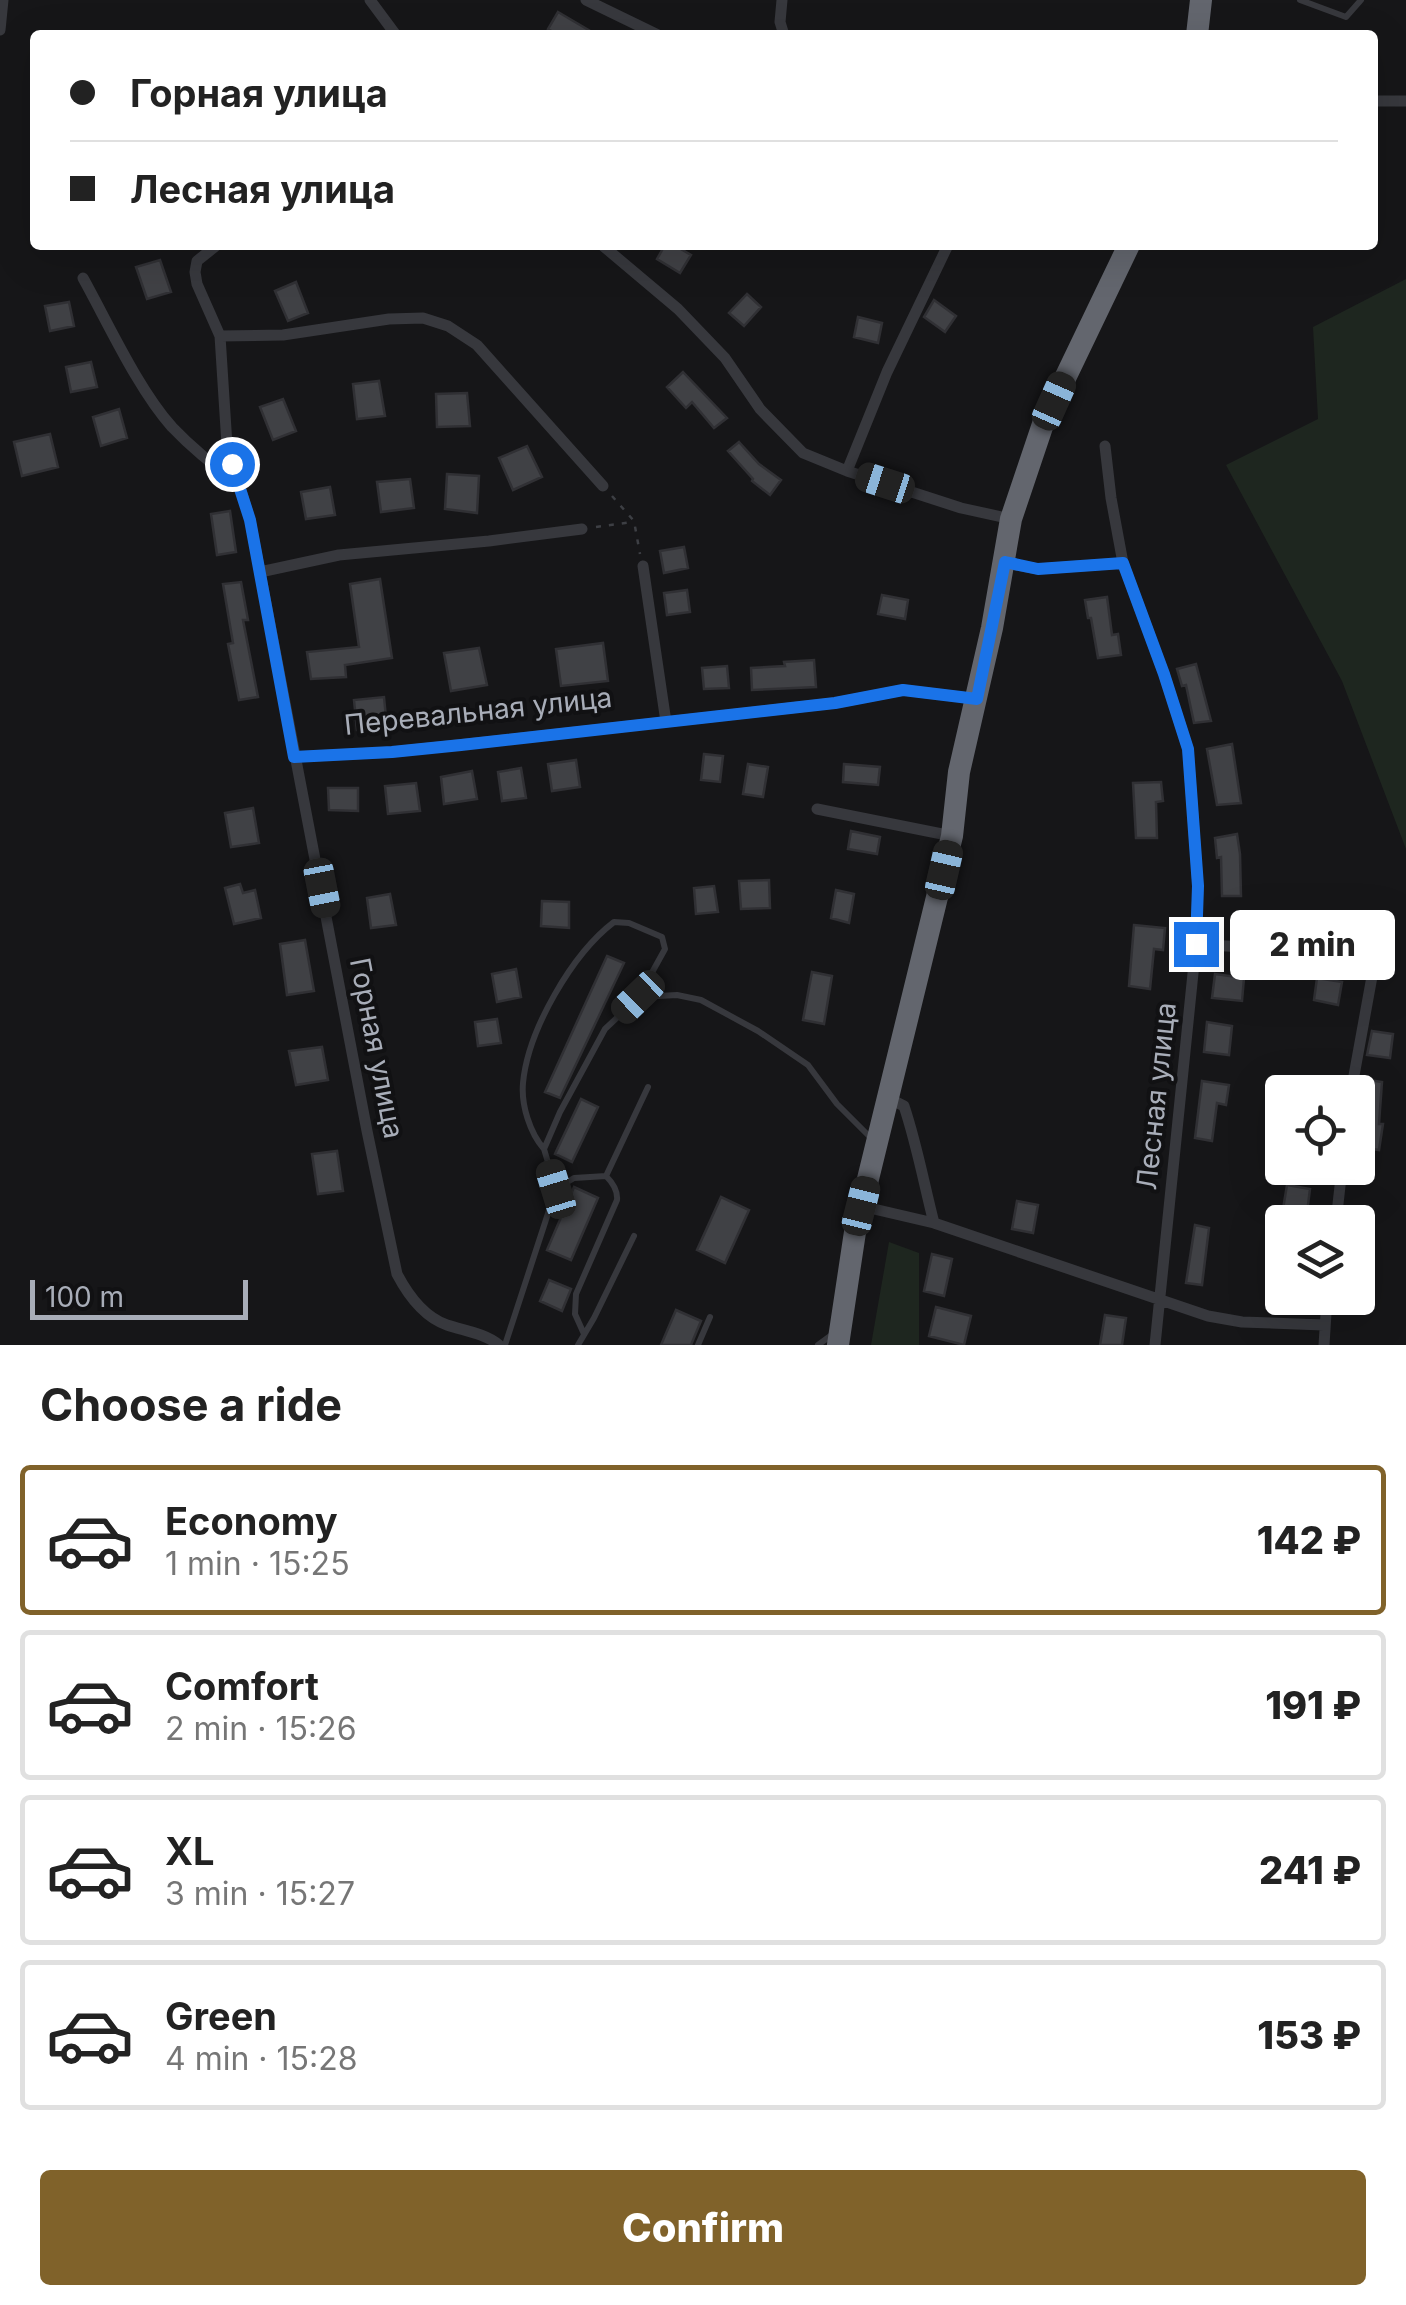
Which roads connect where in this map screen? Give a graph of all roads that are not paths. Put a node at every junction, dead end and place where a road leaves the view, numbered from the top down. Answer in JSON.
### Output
{"nodes":[{"id":1,"x":3,"y":0,"type":"edge"},
{"id":2,"x":370,"y":0,"type":"edge"},
{"id":3,"x":586,"y":0,"type":"edge"},
{"id":4,"x":782,"y":0,"type":"edge"},
{"id":5,"x":1201,"y":0,"type":"edge"},
{"id":6,"x":1300,"y":0,"type":"edge"},
{"id":7,"x":1362,"y":0,"type":"edge"},
{"id":8,"x":0,"y":30,"type":"edge"},
{"id":9,"x":392,"y":30,"type":"edge"},
{"id":10,"x":648,"y":30,"type":"edge"},
{"id":11,"x":782,"y":30,"type":"edge"},
{"id":12,"x":1198,"y":30,"type":"edge"},
{"id":13,"x":1406,"y":100,"type":"edge"},
{"id":14,"x":1378,"y":101,"type":"edge"},
{"id":15,"x":211,"y":250,"type":"edge"},
{"id":16,"x":608,"y":250,"type":"edge"},
{"id":17,"x":946,"y":250,"type":"edge"},
{"id":18,"x":1127,"y":250,"type":"edge"},
{"id":19,"x":83,"y":278,"type":"dead end"},
{"id":20,"x":220,"y":336,"type":"junction"},
{"id":21,"x":1105,"y":446,"type":"dead end"},
{"id":22,"x":847,"y":471,"type":"junction"},
{"id":23,"x":238,"y":484,"type":"junction"},
{"id":24,"x":603,"y":486,"type":"road end"},
{"id":25,"x":1011,"y":520,"type":"junction"},
{"id":26,"x":582,"y":528,"type":"road end"},
{"id":27,"x":1005,"y":562,"type":"junction"},
{"id":28,"x":1123,"y":563,"type":"junction"},
{"id":29,"x":643,"y":566,"type":"road end"},
{"id":30,"x":260,"y":572,"type":"junction"},
{"id":31,"x":977,"y":699,"type":"junction"},
{"id":32,"x":666,"y":722,"type":"junction"},
{"id":33,"x":294,"y":757,"type":"junction"},
{"id":34,"x":817,"y":809,"type":"dead end"},
{"id":35,"x":952,"y":836,"type":"junction"},
{"id":36,"x":1196,"y":944,"type":"junction"},
{"id":37,"x":638,"y":997,"type":"junction"},
{"id":38,"x":1354,"y":1075,"type":"edge"},
{"id":39,"x":648,"y":1086,"type":"dead end"},
{"id":40,"x":888,"y":1098,"type":"junction"},
{"id":41,"x":876,"y":1143,"type":"junction"},
{"id":42,"x":544,"y":1149,"type":"junction"},
{"id":43,"x":606,"y":1176,"type":"junction"},
{"id":44,"x":556,"y":1189,"type":"junction"},
{"id":45,"x":861,"y":1206,"type":"junction"},
{"id":46,"x":934,"y":1223,"type":"junction"},
{"id":47,"x":634,"y":1236,"type":"dead end"},
{"id":48,"x":1160,"y":1298,"type":"junction"},
{"id":49,"x":1325,"y":1315,"type":"edge"},
{"id":50,"x":710,"y":1317,"type":"dead end"},
{"id":51,"x":1324,"y":1325,"type":"junction"},
{"id":52,"x":584,"y":1334,"type":"junction"},
{"id":53,"x":839,"y":1336,"type":"edge"},
{"id":54,"x":502,"y":1345,"type":"edge"},
{"id":55,"x":578,"y":1345,"type":"edge"},
{"id":56,"x":698,"y":1345,"type":"edge"},
{"id":57,"x":818,"y":1345,"type":"edge"},
{"id":58,"x":1155,"y":1345,"type":"edge"},
{"id":59,"x":1324,"y":1345,"type":"edge"}],
"edges":[{"from":1,"to":8,"type":"street"},
{"from":2,"to":9,"type":"street"},
{"from":3,"to":10,"type":"street"},
{"from":4,"to":11,"type":"street"},
{"from":5,"to":12,"type":"highway"},
{"from":6,"to":7,"type":"lane"},
{"from":13,"to":14,"type":"street"},
{"from":15,"to":20,"type":"street","name":"Горная улица"},
{"from":16,"to":22,"type":"street"},
{"from":17,"to":22,"type":"street"},
{"from":18,"to":25,"type":"highway"},
{"from":19,"to":23,"type":"street"},
{"from":20,"to":23,"type":"street","name":"Горная улица"},
{"from":20,"to":24,"type":"street"},
{"from":21,"to":28,"type":"street","name":"Лесная улица"},
{"from":22,"to":25,"type":"street"},
{"from":23,"to":30,"type":"street","name":"Горная улица"},
{"from":25,"to":27,"type":"highway"},
{"from":26,"to":30,"type":"street"},
{"from":27,"to":28,"type":"street"},
{"from":27,"to":31,"type":"highway"},
{"from":28,"to":36,"type":"street","name":"Лесная улица"},
{"from":29,"to":32,"type":"street"},
{"from":30,"to":33,"type":"street","name":"Горная улица"},
{"from":31,"to":32,"type":"street","name":"Перевальная улица"},
{"from":31,"to":35,"type":"highway"},
{"from":32,"to":33,"type":"street","name":"Перевальная улица"},
{"from":33,"to":54,"type":"street","name":"Горная улица"},
{"from":34,"to":35,"type":"street"},
{"from":35,"to":40,"type":"highway"},
{"from":36,"to":38,"type":"street"},
{"from":36,"to":48,"type":"street","name":"Лесная улица"},
{"from":37,"to":41,"type":"lane"},
{"from":37,"to":42,"type":"lane"},
{"from":37,"to":42,"type":"lane"},
{"from":39,"to":43,"type":"lane"},
{"from":40,"to":41,"type":"highway"},
{"from":40,"to":46,"type":"street"},
{"from":41,"to":45,"type":"highway"},
{"from":42,"to":44,"type":"lane"},
{"from":43,"to":44,"type":"lane"},
{"from":43,"to":52,"type":"lane"},
{"from":44,"to":54,"type":"lane"},
{"from":45,"to":46,"type":"street"},
{"from":45,"to":53,"type":"highway"},
{"from":46,"to":48,"type":"street"},
{"from":47,"to":52,"type":"lane"},
{"from":48,"to":51,"type":"street"},
{"from":48,"to":58,"type":"street","name":"Лесная улица"},
{"from":49,"to":51,"type":"street"},
{"from":50,"to":56,"type":"lane"},
{"from":51,"to":59,"type":"street"},
{"from":52,"to":55,"type":"lane"},
{"from":53,"to":57,"type":"lane"}]}
